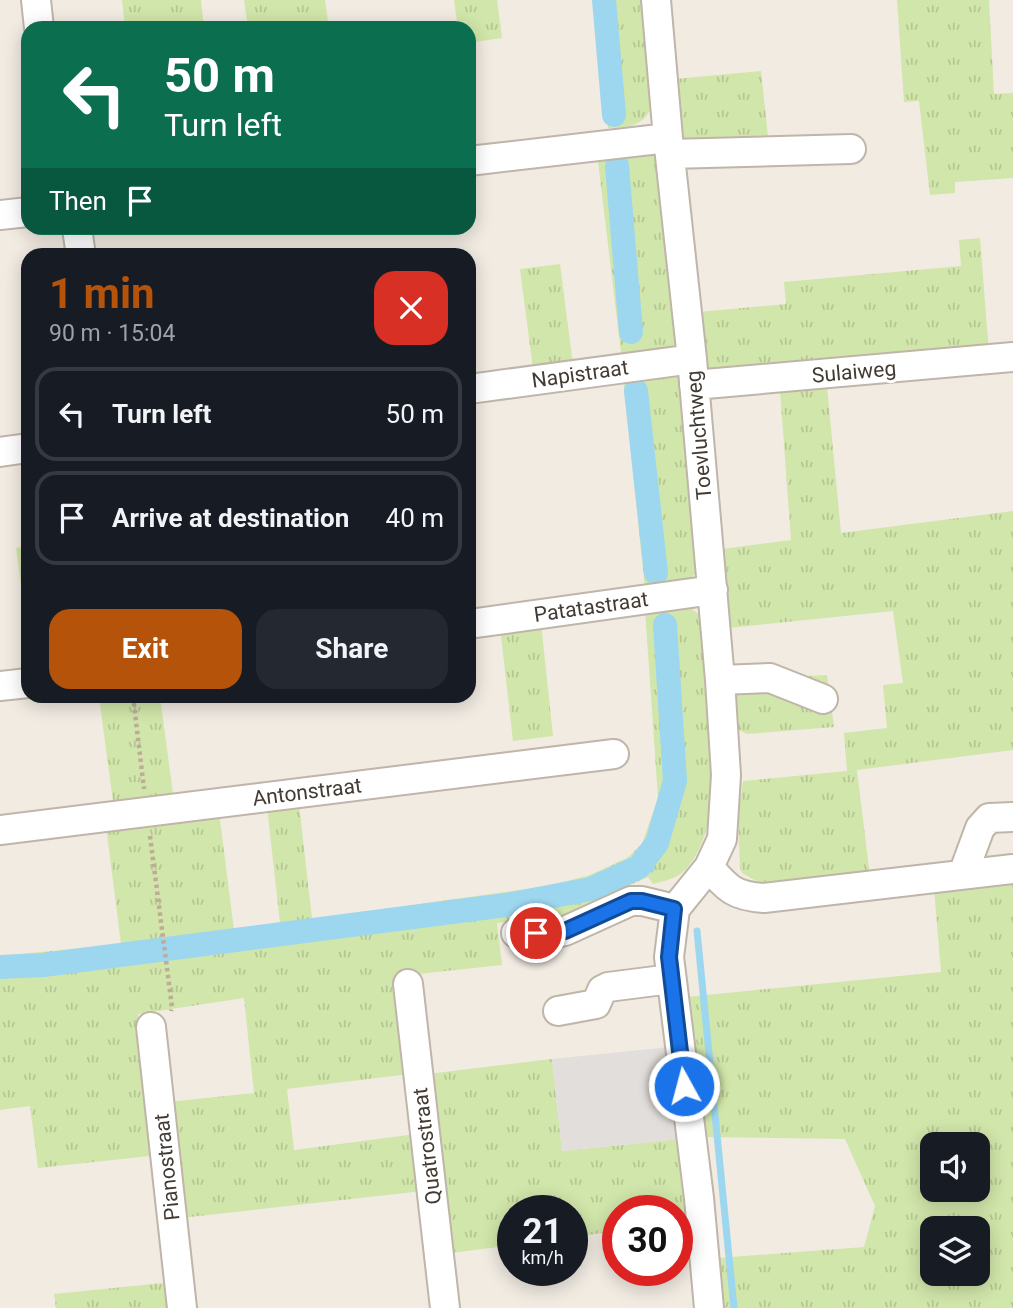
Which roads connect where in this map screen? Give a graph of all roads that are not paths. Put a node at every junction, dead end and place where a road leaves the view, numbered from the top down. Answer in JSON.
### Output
{"nodes":[{"id":1,"x":36,"y":0,"type":"edge"},
{"id":2,"x":656,"y":0,"type":"edge"},
{"id":3,"x":38,"y":21,"type":"edge"},
{"id":4,"x":669,"y":146,"type":"junction"},
{"id":5,"x":852,"y":149,"type":"dead end"},
{"id":6,"x":476,"y":160,"type":"edge"},
{"id":7,"x":21,"y":213,"type":"edge"},
{"id":8,"x":0,"y":215,"type":"edge"},
{"id":9,"x":1013,"y":357,"type":"edge"},
{"id":10,"x":693,"y":372,"type":"junction"},
{"id":11,"x":476,"y":388,"type":"edge"},
{"id":12,"x":21,"y":449,"type":"edge"},
{"id":13,"x":0,"y":452,"type":"edge"},
{"id":14,"x":713,"y":590,"type":"junction"},
{"id":15,"x":476,"y":623,"type":"edge"},
{"id":16,"x":720,"y":680,"type":"junction"},
{"id":17,"x":21,"y":684,"type":"edge"},
{"id":18,"x":0,"y":686,"type":"edge"},
{"id":19,"x":823,"y":699,"type":"dead end"},
{"id":20,"x":614,"y":754,"type":"dead end"},
{"id":21,"x":1013,"y":817,"type":"edge"},
{"id":22,"x":0,"y":830,"type":"edge"},
{"id":23,"x":709,"y":867,"type":"junction"},
{"id":24,"x":1013,"y":869,"type":"edge"},
{"id":25,"x":963,"y":874,"type":"junction"},
{"id":26,"x":674,"y":909,"type":"junction"},
{"id":27,"x":516,"y":933,"type":"dead end"},
{"id":28,"x":671,"y":979,"type":"junction"},
{"id":29,"x":408,"y":984,"type":"dead end"},
{"id":30,"x":558,"y":1011,"type":"dead end"},
{"id":31,"x":151,"y":1027,"type":"road end"},
{"id":32,"x":183,"y":1308,"type":"edge"},
{"id":33,"x":445,"y":1308,"type":"edge"},
{"id":34,"x":709,"y":1308,"type":"edge"}],
"edges":[{"from":1,"to":3,"type":"street"},
{"from":2,"to":4,"type":"street","name":"Toevluchtweg"},
{"from":4,"to":5,"type":"street"},
{"from":4,"to":6,"type":"street"},
{"from":4,"to":10,"type":"street","name":"Toevluchtweg"},
{"from":7,"to":8,"type":"street"},
{"from":9,"to":10,"type":"street","name":"Sulaiweg"},
{"from":10,"to":11,"type":"street","name":"Napistraat"},
{"from":10,"to":14,"type":"street","name":"Toevluchtweg"},
{"from":12,"to":13,"type":"street"},
{"from":14,"to":15,"type":"street","name":"Patatastraat"},
{"from":14,"to":16,"type":"street","name":"Toevluchtweg"},
{"from":16,"to":19,"type":"street"},
{"from":16,"to":23,"type":"street","name":"Toevluchtweg"},
{"from":17,"to":18,"type":"street"},
{"from":20,"to":22,"type":"street","name":"Antonstraat"},
{"from":21,"to":25,"type":"street"},
{"from":23,"to":25,"type":"street"},
{"from":23,"to":26,"type":"street","name":"Toevluchtweg"},
{"from":24,"to":25,"type":"street"},
{"from":26,"to":27,"type":"street"},
{"from":26,"to":28,"type":"street"},
{"from":28,"to":30,"type":"street"},
{"from":28,"to":34,"type":"street"},
{"from":29,"to":33,"type":"street","name":"Quatrostraat"},
{"from":31,"to":32,"type":"street","name":"Pianostraat"}]}
